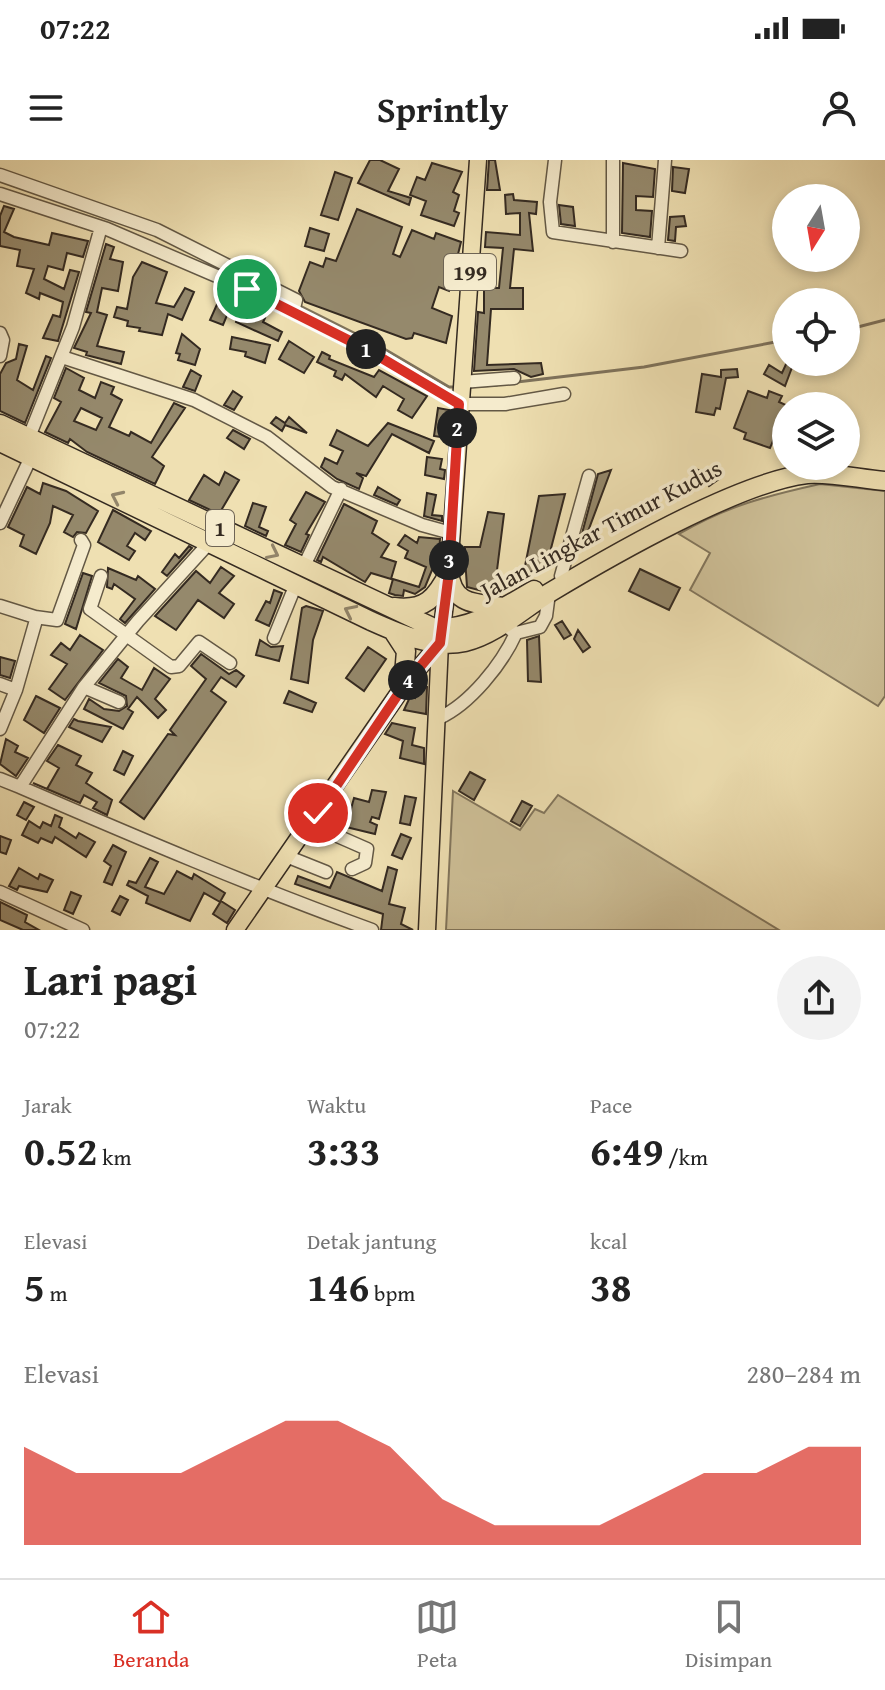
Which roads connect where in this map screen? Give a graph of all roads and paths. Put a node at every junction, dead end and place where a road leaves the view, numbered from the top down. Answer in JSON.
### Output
{"nodes":[{"id":1,"x":478,"y":160,"type":"edge"},
{"id":2,"x":555,"y":160,"type":"edge"},
{"id":3,"x":613,"y":160,"type":"edge"},
{"id":4,"x":665,"y":160,"type":"edge"},
{"id":5,"x":0,"y":175,"type":"edge"},
{"id":6,"x":0,"y":194,"type":"edge"},
{"id":7,"x":101,"y":227,"type":"junction"},
{"id":8,"x":613,"y":242,"type":"junction"},
{"id":9,"x":658,"y":248,"type":"junction"},
{"id":10,"x":681,"y":251,"type":"dead end"},
{"id":11,"x":295,"y":309,"type":"junction"},
{"id":12,"x":0,"y":333,"type":"edge"},
{"id":13,"x":0,"y":356,"type":"edge"},
{"id":14,"x":62,"y":357,"type":"junction"},
{"id":15,"x":514,"y":378,"type":"dead end"},
{"id":16,"x":461,"y":392,"type":"junction"},
{"id":17,"x":564,"y":394,"type":"dead end"},
{"id":18,"x":0,"y":424,"type":"edge"},
{"id":19,"x":29,"y":437,"type":"junction"},
{"id":20,"x":0,"y":442,"type":"edge"},
{"id":21,"x":31,"y":457,"type":"junction"},
{"id":22,"x":885,"y":472,"type":"edge"},
{"id":23,"x":589,"y":476,"type":"dead end"},
{"id":24,"x":885,"y":481,"type":"edge"},
{"id":25,"x":341,"y":489,"type":"junction"},
{"id":26,"x":0,"y":523,"type":"edge"},
{"id":27,"x":451,"y":533,"type":"junction"},
{"id":28,"x":81,"y":540,"type":"dead end"},
{"id":29,"x":210,"y":542,"type":"junction"},
{"id":30,"x":449,"y":572,"type":"junction"},
{"id":31,"x":101,"y":576,"type":"dead end"},
{"id":32,"x":300,"y":576,"type":"junction"},
{"id":33,"x":561,"y":576,"type":"junction"},
{"id":34,"x":369,"y":600,"type":"junction"},
{"id":35,"x":0,"y":606,"type":"edge"},
{"id":36,"x":35,"y":617,"type":"junction"},
{"id":37,"x":507,"y":622,"type":"junction"},
{"id":38,"x":393,"y":631,"type":"junction"},
{"id":39,"x":127,"y":635,"type":"junction"},
{"id":40,"x":441,"y":636,"type":"junction"},
{"id":41,"x":274,"y":638,"type":"dead end"},
{"id":42,"x":230,"y":663,"type":"dead end"},
{"id":43,"x":0,"y":684,"type":"edge"},
{"id":44,"x":84,"y":687,"type":"junction"},
{"id":45,"x":403,"y":687,"type":"junction"},
{"id":46,"x":16,"y":690,"type":"junction"},
{"id":47,"x":119,"y":702,"type":"dead end"},
{"id":48,"x":441,"y":717,"type":"junction"},
{"id":49,"x":0,"y":729,"type":"edge"},
{"id":50,"x":0,"y":779,"type":"edge"},
{"id":51,"x":20,"y":787,"type":"junction"},
{"id":52,"x":310,"y":824,"type":"junction"},
{"id":53,"x":286,"y":856,"type":"junction"},
{"id":54,"x":352,"y":869,"type":"dead end"},
{"id":55,"x":326,"y":872,"type":"dead end"},
{"id":56,"x":264,"y":891,"type":"junction"},
{"id":57,"x":0,"y":892,"type":"edge"},
{"id":58,"x":83,"y":930,"type":"edge"},
{"id":59,"x":235,"y":930,"type":"edge"},
{"id":60,"x":372,"y":930,"type":"edge"},
{"id":61,"x":427,"y":930,"type":"edge"}],
"edges":[{"from":1,"to":16,"type":"main road","number":"199"},
{"from":2,"to":8,"type":"street"},
{"from":3,"to":8,"type":"street"},
{"from":4,"to":9,"type":"street"},
{"from":5,"to":11,"type":"street"},
{"from":6,"to":7,"type":"street"},
{"from":7,"to":11,"type":"street"},
{"from":7,"to":14,"type":"street"},
{"from":8,"to":9,"type":"street"},
{"from":9,"to":10,"type":"street"},
{"from":11,"to":16,"type":"street"},
{"from":12,"to":13,"type":"street"},
{"from":14,"to":19,"type":"street"},
{"from":14,"to":25,"type":"street"},
{"from":15,"to":16,"type":"street"},
{"from":16,"to":17,"type":"street"},
{"from":16,"to":27,"type":"main road","number":"199"},
{"from":18,"to":19,"type":"highway","name":"Jalan Lingkar Timur Kudus","number":"1"},
{"from":19,"to":32,"type":"highway","name":"Jalan Lingkar Timur Kudus","number":"1","one_way":true},
{"from":20,"to":21,"type":"highway","name":"Jalan Lingkar Timur Kudus","number":"1"},
{"from":21,"to":26,"type":"street"},
{"from":29,"to":21,"type":"highway","name":"Jalan Lingkar Timur Kudus","number":"1","one_way":true},
{"from":22,"to":33,"type":"highway","name":"Jalan Lingkar Timur Kudus","number":"1"},
{"from":23,"to":33,"type":"street"},
{"from":24,"to":37,"type":"highway","name":"Jalan Lingkar Timur Kudus","number":"1"},
{"from":25,"to":27,"type":"street"},
{"from":25,"to":32,"type":"street"},
{"from":27,"to":30,"type":"main road","number":"199"},
{"from":28,"to":36,"type":"street"},
{"from":29,"to":32,"type":"highway","name":"Jalan Lingkar Timur Kudus","number":"1"},
{"from":29,"to":39,"type":"street"},
{"from":30,"to":34,"type":"highway"},
{"from":30,"to":37,"type":"highway"},
{"from":30,"to":40,"type":"main road","number":"199"},
{"from":31,"to":39,"type":"street"},
{"from":32,"to":34,"type":"highway","name":"Jalan Lingkar Timur Kudus","number":"1"},
{"from":38,"to":32,"type":"highway","name":"Jalan Lingkar Timur Kudus","number":"1","one_way":true},
{"from":32,"to":41,"type":"street"},
{"from":33,"to":37,"type":"highway","name":"Jalan Lingkar Timur Kudus","number":"1"},
{"from":34,"to":40,"type":"highway","name":"Jalan Lingkar Timur Kudus","number":"1"},
{"from":35,"to":36,"type":"street"},
{"from":36,"to":46,"type":"street"},
{"from":37,"to":40,"type":"highway","name":"Jalan Lingkar Timur Kudus","number":"1"},
{"from":37,"to":48,"type":"street"},
{"from":38,"to":40,"type":"highway","name":"Jalan Lingkar Timur Kudus","number":"1"},
{"from":38,"to":45,"type":"highway"},
{"from":39,"to":42,"type":"street"},
{"from":39,"to":44,"type":"street"},
{"from":40,"to":45,"type":"main road"},
{"from":40,"to":48,"type":"main road"},
{"from":43,"to":46,"type":"street"},
{"from":44,"to":47,"type":"street"},
{"from":44,"to":51,"type":"street"},
{"from":45,"to":52,"type":"main road"},
{"from":46,"to":49,"type":"street"},
{"from":48,"to":61,"type":"main road"},
{"from":50,"to":51,"type":"street"},
{"from":51,"to":56,"type":"street"},
{"from":52,"to":53,"type":"main road"},
{"from":52,"to":54,"type":"street"},
{"from":53,"to":55,"type":"street"},
{"from":53,"to":56,"type":"main road"},
{"from":56,"to":59,"type":"main road"},
{"from":56,"to":60,"type":"street"},
{"from":57,"to":58,"type":"street"}]}
